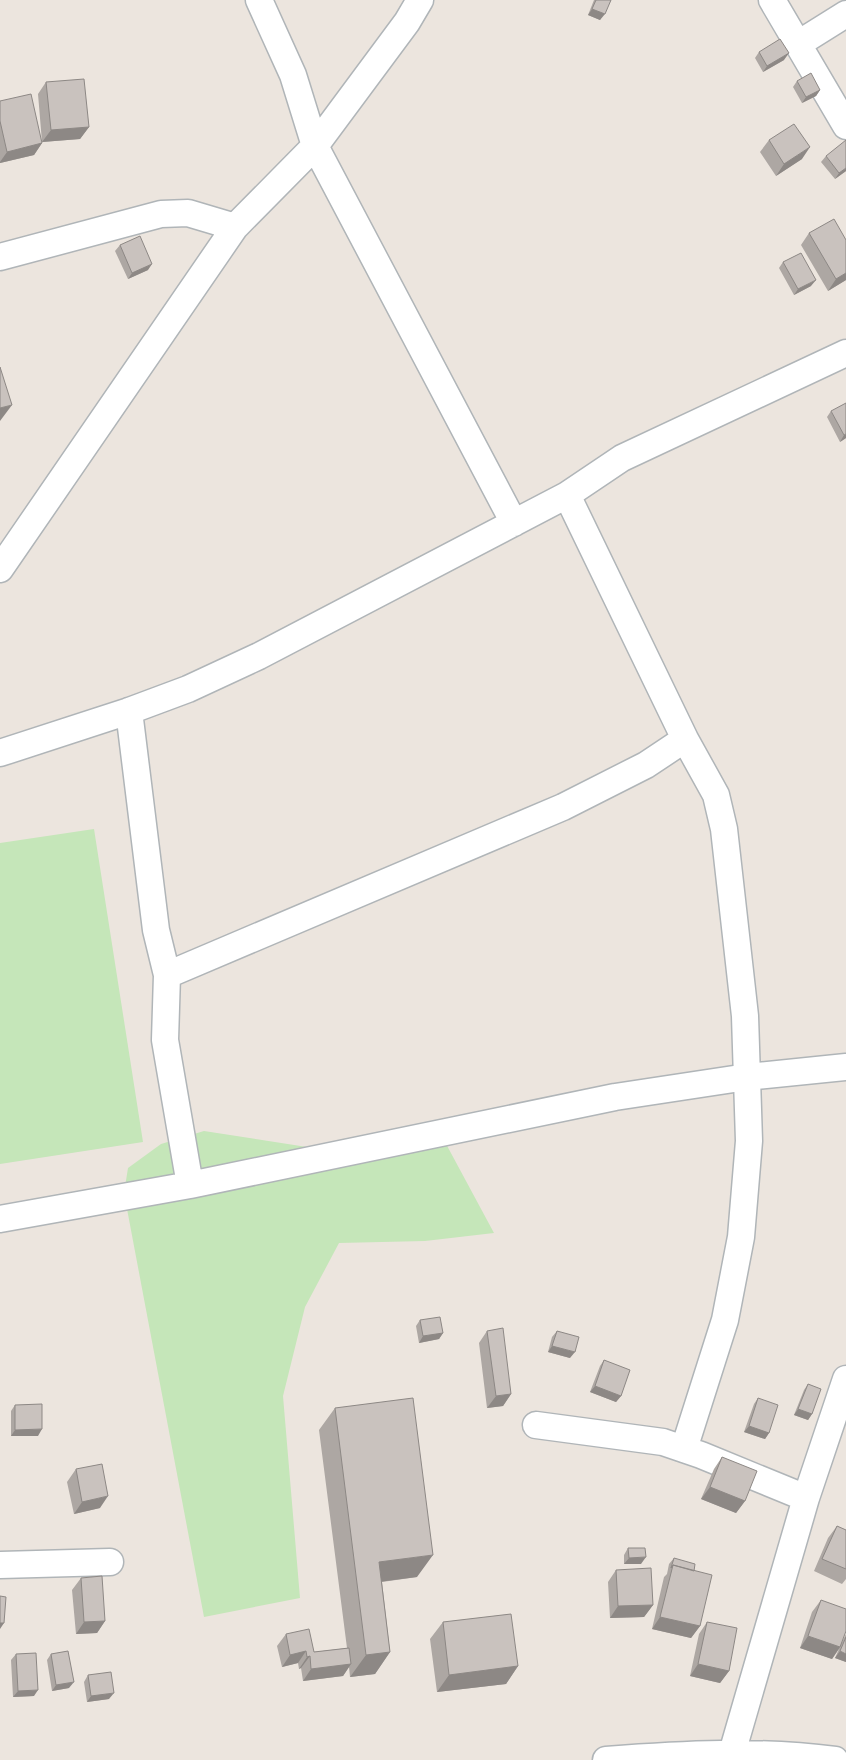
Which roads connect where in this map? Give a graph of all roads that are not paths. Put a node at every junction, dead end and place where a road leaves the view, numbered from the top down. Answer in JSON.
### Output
{"nodes":[{"id":1,"x":259,"y":0,"type":"edge"},
{"id":2,"x":420,"y":0,"type":"edge"},
{"id":3,"x":772,"y":0,"type":"edge"},
{"id":4,"x":846,"y":14,"type":"edge"},
{"id":5,"x":798,"y":44,"type":"junction"},
{"id":6,"x":846,"y":126,"type":"edge"},
{"id":7,"x":315,"y":146,"type":"junction"},
{"id":8,"x":235,"y":228,"type":"junction"},
{"id":9,"x":0,"y":257,"type":"edge"},
{"id":10,"x":843,"y":360,"type":"edge"},
{"id":11,"x":567,"y":495,"type":"junction"},
{"id":12,"x":514,"y":523,"type":"junction"},
{"id":13,"x":0,"y":569,"type":"edge"},
{"id":14,"x":129,"y":712,"type":"junction"},
{"id":15,"x":684,"y":739,"type":"junction"},
{"id":16,"x":0,"y":753,"type":"edge"},
{"id":17,"x":167,"y":975,"type":"junction"},
{"id":18,"x":846,"y":1067,"type":"edge"},
{"id":19,"x":747,"y":1077,"type":"junction"},
{"id":20,"x":190,"y":1185,"type":"junction"},
{"id":21,"x":0,"y":1219,"type":"edge"},
{"id":22,"x":846,"y":1379,"type":"edge"},
{"id":23,"x":536,"y":1425,"type":"dead end"},
{"id":24,"x":684,"y":1449,"type":"junction"},
{"id":25,"x":806,"y":1498,"type":"junction"},
{"id":26,"x":110,"y":1562,"type":"dead end"},
{"id":27,"x":0,"y":1565,"type":"edge"},
{"id":28,"x":731,"y":1756,"type":"edge"},
{"id":29,"x":606,"y":1760,"type":"edge"},
{"id":30,"x":835,"y":1760,"type":"edge"}],
"edges":[{"from":1,"to":7,"type":"street"},
{"from":2,"to":7,"type":"street"},
{"from":3,"to":5,"type":"street"},
{"from":4,"to":5,"type":"street"},
{"from":5,"to":6,"type":"street"},
{"from":7,"to":8,"type":"street"},
{"from":7,"to":12,"type":"street"},
{"from":8,"to":9,"type":"street"},
{"from":8,"to":13,"type":"street"},
{"from":10,"to":11,"type":"street"},
{"from":11,"to":12,"type":"street"},
{"from":11,"to":15,"type":"street"},
{"from":12,"to":14,"type":"street"},
{"from":14,"to":16,"type":"street"},
{"from":14,"to":17,"type":"street"},
{"from":15,"to":17,"type":"street"},
{"from":15,"to":19,"type":"street"},
{"from":17,"to":20,"type":"street"},
{"from":18,"to":19,"type":"street"},
{"from":19,"to":20,"type":"street"},
{"from":19,"to":24,"type":"street"},
{"from":20,"to":21,"type":"street"},
{"from":22,"to":25,"type":"street"},
{"from":23,"to":24,"type":"street"},
{"from":24,"to":25,"type":"street"},
{"from":25,"to":28,"type":"street"},
{"from":26,"to":27,"type":"street"},
{"from":28,"to":29,"type":"street"},
{"from":28,"to":30,"type":"street"}]}
